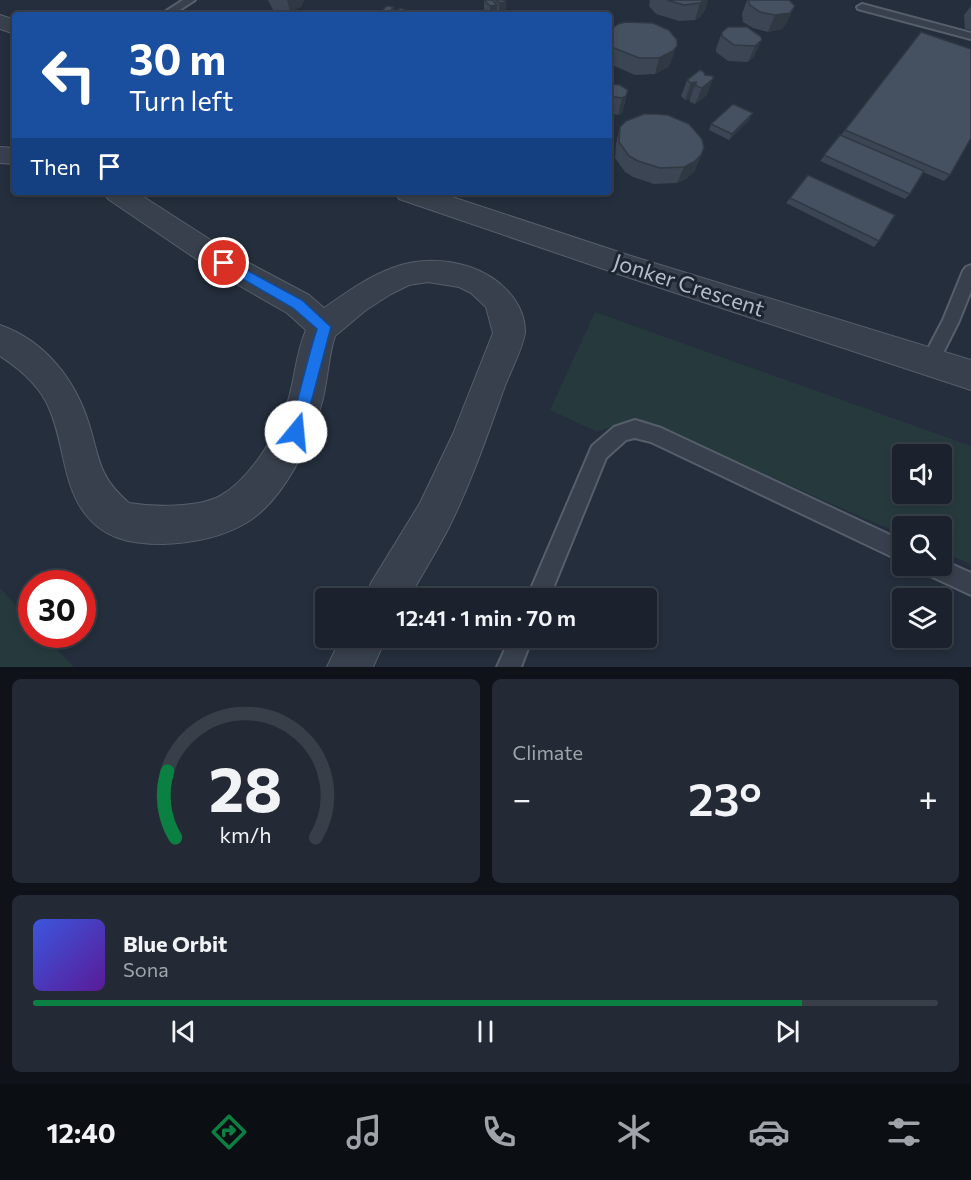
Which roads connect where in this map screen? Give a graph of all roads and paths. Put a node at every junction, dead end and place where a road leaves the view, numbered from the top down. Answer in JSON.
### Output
{"nodes":[{"id":1,"x":190,"y":0,"type":"edge"},
{"id":2,"x":862,"y":7,"type":"dead end"},
{"id":3,"x":170,"y":12,"type":"edge"},
{"id":4,"x":971,"y":36,"type":"edge"},
{"id":5,"x":121,"y":195,"type":"edge"},
{"id":6,"x":417,"y":195,"type":"edge"},
{"id":7,"x":971,"y":272,"type":"edge"},
{"id":8,"x":324,"y":327,"type":"junction"},
{"id":9,"x":0,"y":339,"type":"edge"},
{"id":10,"x":930,"y":362,"type":"junction"},
{"id":11,"x":971,"y":375,"type":"edge"},
{"id":12,"x":892,"y":547,"type":"edge"},
{"id":13,"x":952,"y":575,"type":"edge"},
{"id":14,"x":971,"y":584,"type":"edge"},
{"id":15,"x":392,"y":588,"type":"edge"},
{"id":16,"x":542,"y":588,"type":"edge"},
{"id":17,"x":359,"y":648,"type":"edge"},
{"id":18,"x":517,"y":648,"type":"edge"},
{"id":19,"x":349,"y":667,"type":"edge"},
{"id":20,"x":509,"y":667,"type":"edge"}],
"edges":[{"from":1,"to":3,"type":"lane"},
{"from":2,"to":4,"type":"lane"},
{"from":5,"to":8,"type":"street"},
{"from":6,"to":10,"type":"street","name":"Jonker Crescent"},
{"from":7,"to":10,"type":"lane"},
{"from":8,"to":9,"type":"street"},
{"from":8,"to":15,"type":"street"},
{"from":10,"to":11,"type":"street","name":"Jonker Crescent"},
{"from":12,"to":16,"type":"lane"},
{"from":13,"to":14,"type":"lane"},
{"from":17,"to":19,"type":"street"},
{"from":18,"to":20,"type":"lane"}]}
